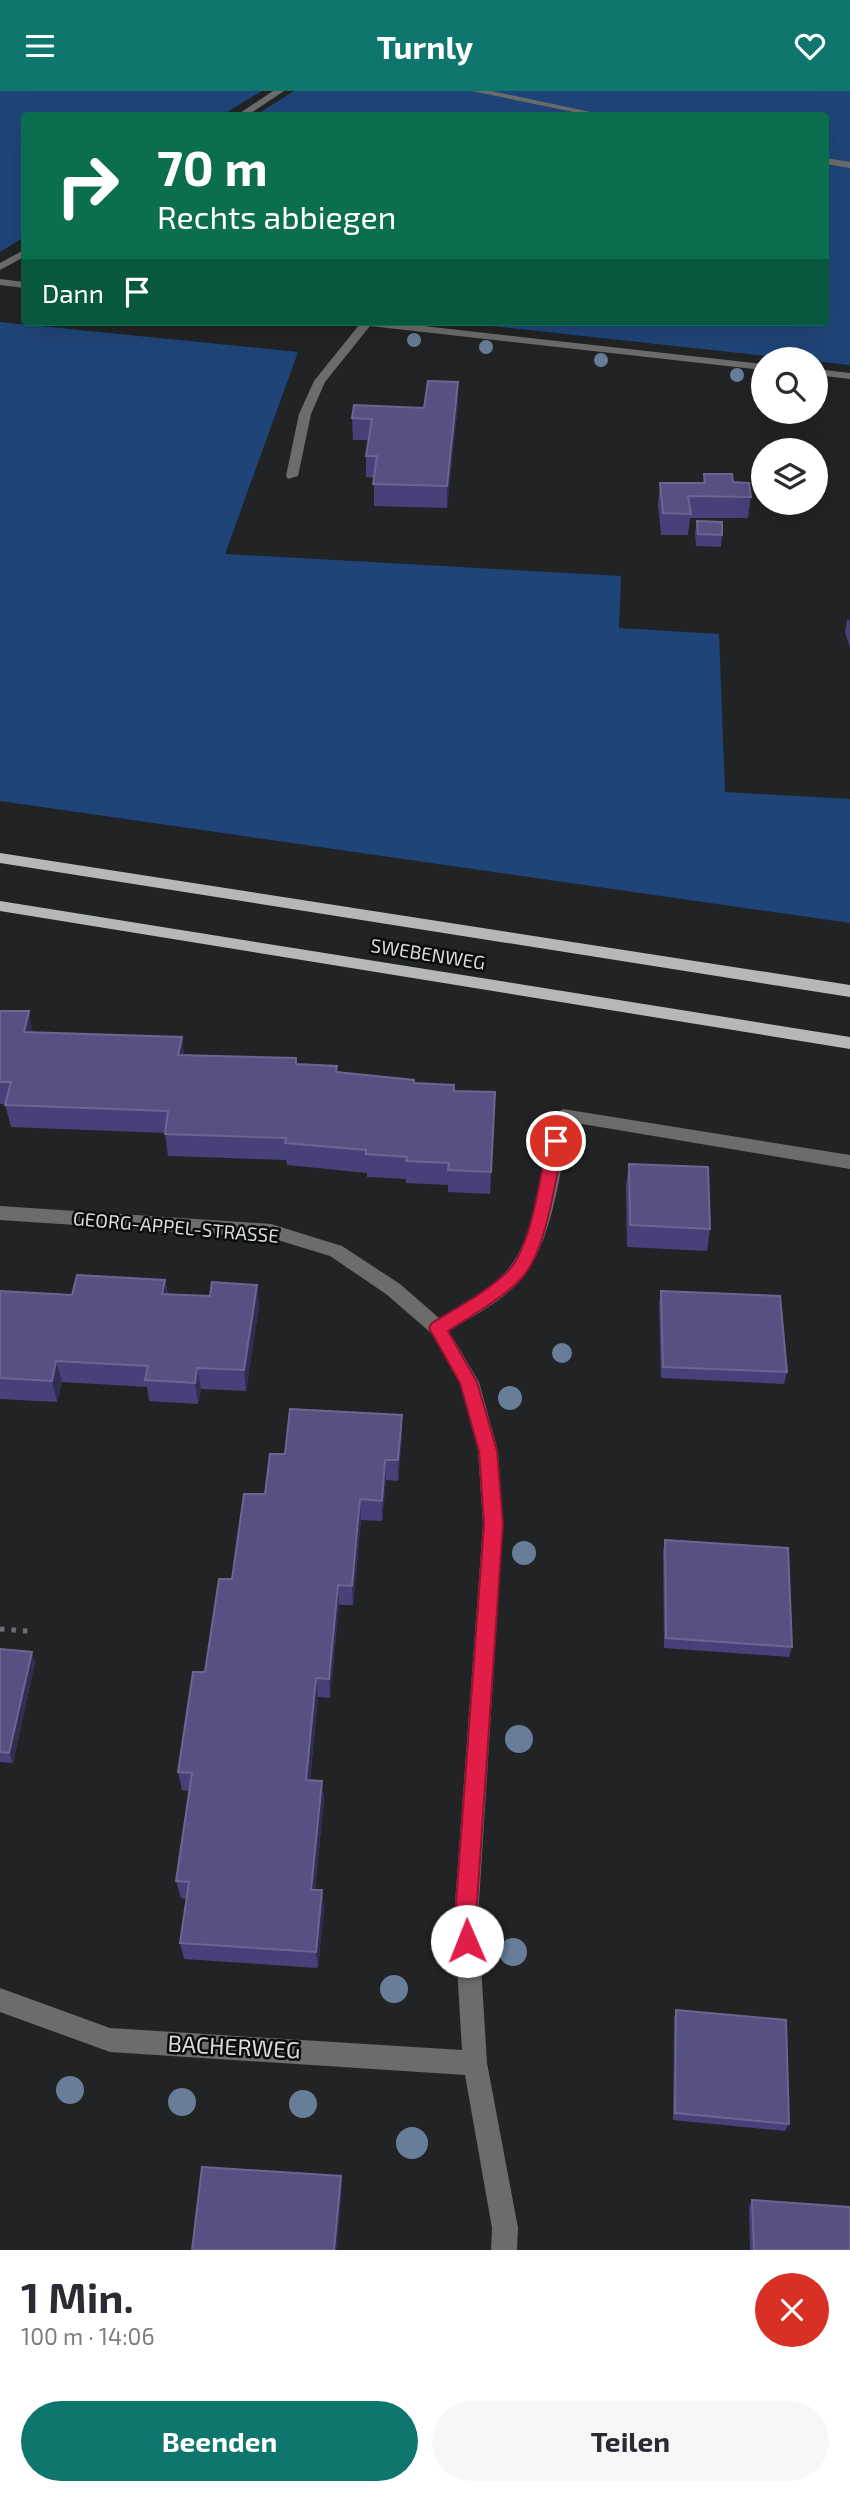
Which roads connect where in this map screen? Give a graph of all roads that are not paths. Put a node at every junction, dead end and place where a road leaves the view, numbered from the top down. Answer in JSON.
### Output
{"nodes":[{"id":1,"x":279,"y":91,"type":"edge"},
{"id":2,"x":477,"y":91,"type":"edge"},
{"id":3,"x":247,"y":112,"type":"edge"},
{"id":4,"x":585,"y":112,"type":"edge"},
{"id":5,"x":829,"y":162,"type":"edge"},
{"id":6,"x":850,"y":165,"type":"edge"},
{"id":7,"x":21,"y":255,"type":"edge"},
{"id":8,"x":0,"y":267,"type":"edge"},
{"id":9,"x":0,"y":282,"type":"edge"},
{"id":10,"x":21,"y":285,"type":"edge"},
{"id":11,"x":365,"y":326,"type":"edge"},
{"id":12,"x":395,"y":326,"type":"edge"},
{"id":13,"x":751,"y":365,"type":"edge"},
{"id":14,"x":828,"y":373,"type":"edge"},
{"id":15,"x":850,"y":376,"type":"edge"},
{"id":16,"x":292,"y":476,"type":"dead end"},
{"id":17,"x":0,"y":858,"type":"edge"},
{"id":18,"x":0,"y":906,"type":"edge"},
{"id":19,"x":850,"y":991,"type":"edge"},
{"id":20,"x":850,"y":1043,"type":"edge"},
{"id":21,"x":850,"y":1162,"type":"edge"},
{"id":22,"x":0,"y":1213,"type":"edge"},
{"id":23,"x":438,"y":1328,"type":"junction"},
{"id":24,"x":0,"y":2000,"type":"edge"},
{"id":25,"x":475,"y":2063,"type":"junction"},
{"id":26,"x":504,"y":2250,"type":"edge"}],
"edges":[{"from":1,"to":3,"type":"street"},
{"from":2,"to":4,"type":"street"},
{"from":5,"to":6,"type":"street"},
{"from":7,"to":8,"type":"street"},
{"from":9,"to":10,"type":"street"},
{"from":11,"to":16,"type":"street"},
{"from":12,"to":13,"type":"street"},
{"from":14,"to":15,"type":"street"},
{"from":17,"to":19,"type":"main road","name":"SWEBENWEG"},
{"from":18,"to":20,"type":"main road","name":"SWEBENWEG"},
{"from":21,"to":23,"type":"street"},
{"from":22,"to":23,"type":"street","name":"GEORG-APPEL-STRASSE"},
{"from":23,"to":25,"type":"street","name":"GEORG-APPEL-STRASSE"},
{"from":24,"to":25,"type":"street","name":"BACHERWEG"},
{"from":25,"to":26,"type":"street","name":"GEORG-APPEL-STRASSE"}]}
